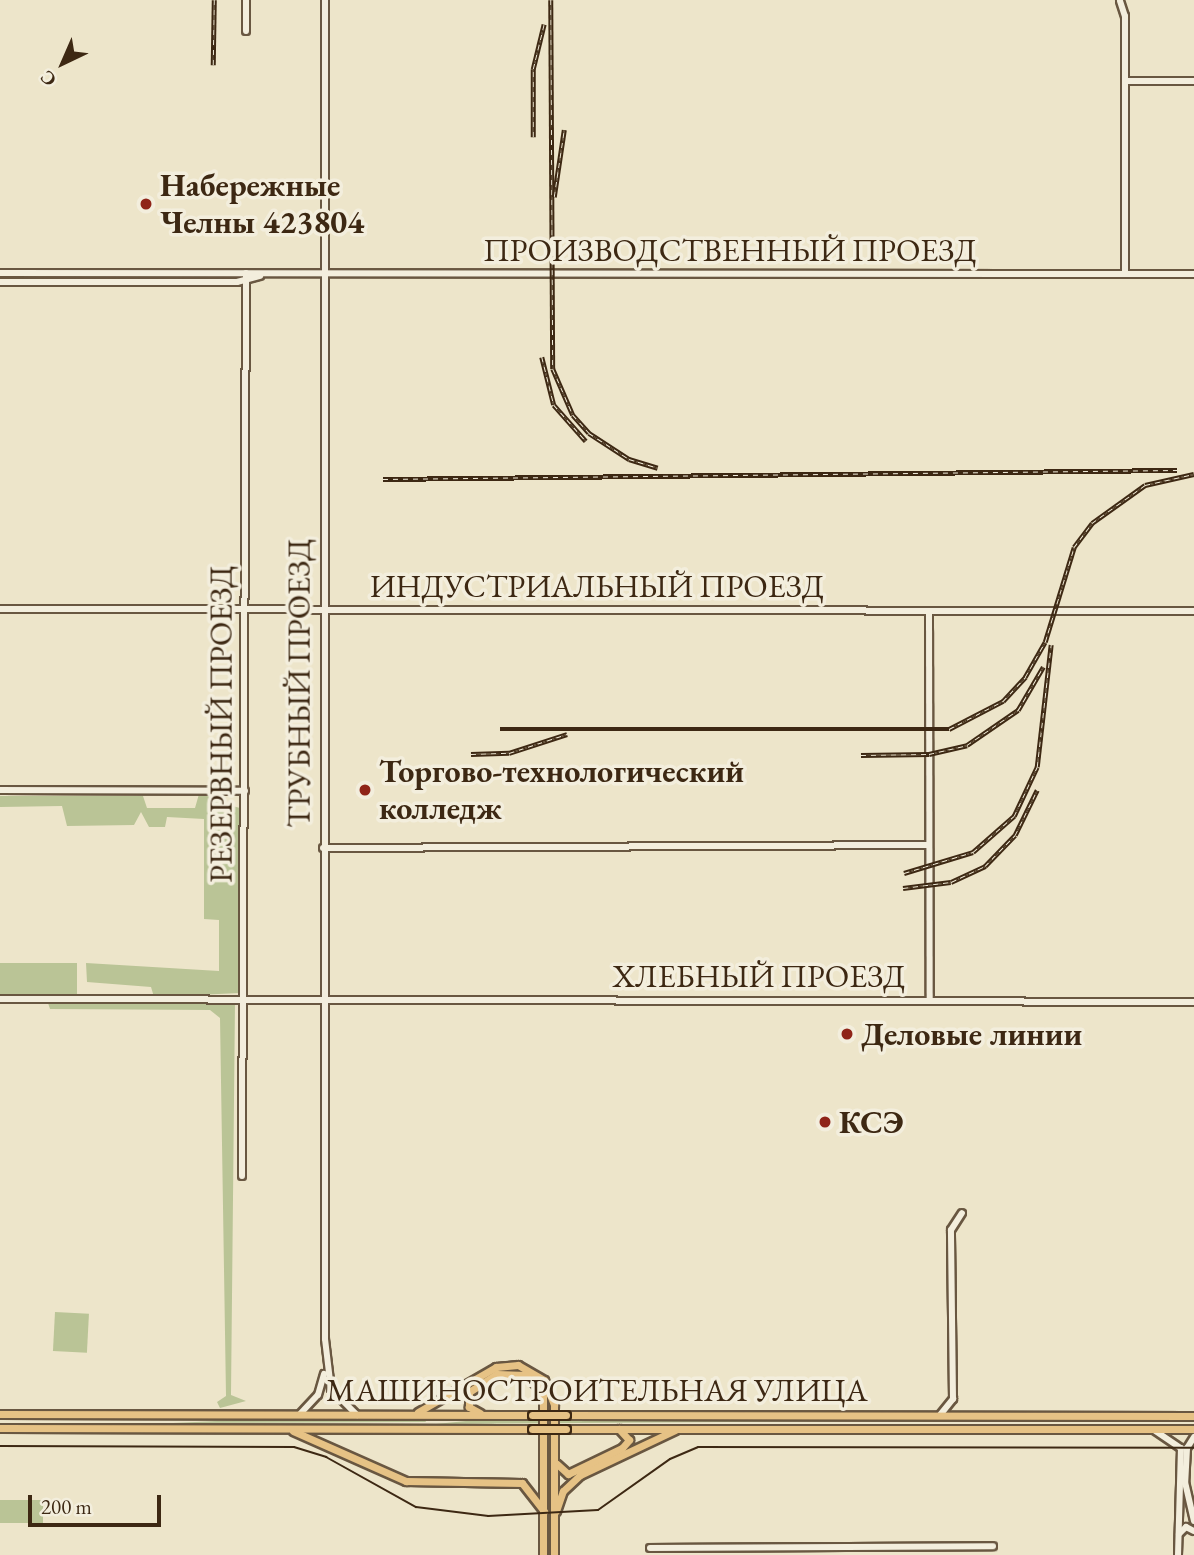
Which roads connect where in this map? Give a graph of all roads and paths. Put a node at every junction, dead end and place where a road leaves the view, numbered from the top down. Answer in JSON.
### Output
{"nodes":[{"id":1,"x":246,"y":0,"type":"edge"},
{"id":2,"x":324,"y":0,"type":"edge"},
{"id":3,"x":1120,"y":1,"type":"edge"},
{"id":4,"x":246,"y":31,"type":"dead end"},
{"id":5,"x":1194,"y":81,"type":"edge"},
{"id":6,"x":1125,"y":82,"type":"junction"},
{"id":7,"x":139,"y":273,"type":"junction"},
{"id":8,"x":0,"y":274,"type":"edge"},
{"id":9,"x":324,"y":274,"type":"junction"},
{"id":10,"x":1125,"y":274,"type":"junction"},
{"id":11,"x":1194,"y":274,"type":"edge"},
{"id":12,"x":246,"y":276,"type":"junction"},
{"id":13,"x":0,"y":282,"type":"edge"},
{"id":14,"x":139,"y":282,"type":"junction"},
{"id":15,"x":0,"y":609,"type":"edge"},
{"id":16,"x":246,"y":609,"type":"junction"},
{"id":17,"x":324,"y":610,"type":"junction"},
{"id":18,"x":929,"y":611,"type":"junction"},
{"id":19,"x":1194,"y":611,"type":"edge"},
{"id":20,"x":0,"y":790,"type":"edge"},
{"id":21,"x":245,"y":791,"type":"junction"},
{"id":22,"x":929,"y":845,"type":"junction"},
{"id":23,"x":323,"y":848,"type":"junction"},
{"id":24,"x":0,"y":999,"type":"edge"},
{"id":25,"x":243,"y":1000,"type":"junction"},
{"id":26,"x":323,"y":1000,"type":"junction"},
{"id":27,"x":930,"y":1001,"type":"junction"},
{"id":28,"x":1194,"y":1002,"type":"edge"},
{"id":29,"x":242,"y":1175,"type":"dead end"},
{"id":30,"x":962,"y":1213,"type":"dead end"},
{"id":31,"x":326,"y":1366,"type":"junction"},
{"id":32,"x":953,"y":1399,"type":"junction"},
{"id":33,"x":0,"y":1414,"type":"edge"},
{"id":34,"x":110,"y":1414,"type":"junction"},
{"id":35,"x":153,"y":1414,"type":"junction"},
{"id":36,"x":300,"y":1415,"type":"junction"},
{"id":37,"x":357,"y":1415,"type":"junction"},
{"id":38,"x":410,"y":1415,"type":"junction"},
{"id":39,"x":435,"y":1415,"type":"junction"},
{"id":40,"x":484,"y":1415,"type":"junction"},
{"id":41,"x":1015,"y":1415,"type":"junction"},
{"id":42,"x":939,"y":1416,"type":"junction"},
{"id":43,"x":970,"y":1416,"type":"junction"},
{"id":44,"x":1194,"y":1416,"type":"edge"},
{"id":45,"x":1064,"y":1417,"type":"junction"},
{"id":46,"x":0,"y":1428,"type":"edge"},
{"id":47,"x":111,"y":1428,"type":"junction"},
{"id":48,"x":153,"y":1428,"type":"junction"},
{"id":49,"x":282,"y":1428,"type":"junction"},
{"id":50,"x":434,"y":1429,"type":"junction"},
{"id":51,"x":619,"y":1429,"type":"junction"},
{"id":52,"x":678,"y":1429,"type":"junction"},
{"id":53,"x":1016,"y":1429,"type":"junction"},
{"id":54,"x":1152,"y":1429,"type":"junction"},
{"id":55,"x":1194,"y":1429,"type":"edge"},
{"id":56,"x":1067,"y":1430,"type":"junction"},
{"id":57,"x":1194,"y":1437,"type":"edge"},
{"id":58,"x":1184,"y":1450,"type":"junction"},
{"id":59,"x":554,"y":1456,"type":"junction"},
{"id":60,"x":544,"y":1511,"type":"junction"},
{"id":61,"x":1194,"y":1521,"type":"edge"},
{"id":62,"x":553,"y":1522,"type":"junction"},
{"id":63,"x":1194,"y":1531,"type":"edge"},
{"id":64,"x":1178,"y":1536,"type":"junction"},
{"id":65,"x":993,"y":1546,"type":"dead end"},
{"id":66,"x":650,"y":1548,"type":"dead end"},
{"id":67,"x":543,"y":1551,"type":"edge"},
{"id":68,"x":554,"y":1551,"type":"edge"},
{"id":69,"x":1178,"y":1555,"type":"edge"}],
"edges":[{"from":1,"to":4,"type":"street"},
{"from":2,"to":9,"type":"street","name":"ТРУБНЫЙ ПРОЕЗД"},
{"from":3,"to":6,"type":"street"},
{"from":5,"to":6,"type":"street"},
{"from":6,"to":10,"type":"street"},
{"from":7,"to":8,"type":"street","name":"ПРОИЗВОДСТВЕННЫЙ ПРОЕЗД"},
{"from":7,"to":12,"type":"street","name":"ПРОИЗВОДСТВЕННЫЙ ПРОЕЗД"},
{"from":7,"to":14,"type":"street"},
{"from":9,"to":10,"type":"street","name":"ПРОИЗВОДСТВЕННЫЙ ПРОЕЗД"},
{"from":9,"to":12,"type":"street","name":"ПРОИЗВОДСТВЕННЫЙ ПРОЕЗД"},
{"from":9,"to":17,"type":"street","name":"ТРУБНЫЙ ПРОЕЗД"},
{"from":10,"to":11,"type":"street","name":"ПРОИЗВОДСТВЕННЫЙ ПРОЕЗД"},
{"from":12,"to":14,"type":"street","name":"ПРОИЗВОДСТВЕННЫЙ ПРОЕЗД"},
{"from":12,"to":16,"type":"street","name":"РЕЗЕРВНЫЙ ПРОЕЗД"},
{"from":13,"to":14,"type":"street","name":"ПРОИЗВОДСТВЕННЫЙ ПРОЕЗД"},
{"from":15,"to":16,"type":"street","name":"ИНДУСТРИАЛЬНЫЙ ПРОЕЗД"},
{"from":16,"to":17,"type":"street","name":"ИНДУСТРИАЛЬНЫЙ ПРОЕЗД"},
{"from":16,"to":21,"type":"street","name":"РЕЗЕРВНЫЙ ПРОЕЗД"},
{"from":17,"to":18,"type":"street","name":"ИНДУСТРИАЛЬНЫЙ ПРОЕЗД"},
{"from":17,"to":23,"type":"street","name":"ТРУБНЫЙ ПРОЕЗД"},
{"from":18,"to":19,"type":"street","name":"ИНДУСТРИАЛЬНЫЙ ПРОЕЗД"},
{"from":18,"to":22,"type":"street"},
{"from":20,"to":21,"type":"street"},
{"from":21,"to":25,"type":"street","name":"РЕЗЕРВНЫЙ ПРОЕЗД"},
{"from":22,"to":23,"type":"street"},
{"from":22,"to":27,"type":"street"},
{"from":23,"to":26,"type":"street","name":"ТРУБНЫЙ ПРОЕЗД"},
{"from":24,"to":25,"type":"street","name":"ХЛЕБНЫЙ ПРОЕЗД"},
{"from":25,"to":26,"type":"street","name":"ХЛЕБНЫЙ ПРОЕЗД"},
{"from":25,"to":29,"type":"street","name":"РЕЗЕРВНЫЙ ПРОЕЗД"},
{"from":26,"to":27,"type":"street","name":"ХЛЕБНЫЙ ПРОЕЗД"},
{"from":26,"to":31,"type":"street","name":"ТРУБНЫЙ ПРОЕЗД"},
{"from":27,"to":28,"type":"street","name":"ХЛЕБНЫЙ ПРОЕЗД"},
{"from":30,"to":32,"type":"street"},
{"from":31,"to":36,"type":"street"},
{"from":31,"to":37,"type":"street"},
{"from":32,"to":42,"type":"street"},
{"from":32,"to":43,"type":"street"},
{"from":33,"to":34,"type":"main road","name":"МАШИНОСТРОИТЕЛЬНАЯ УЛИЦА"},
{"from":34,"to":35,"type":"main road","name":"МАШИНОСТРОИТЕЛЬНАЯ УЛИЦА"},
{"from":34,"to":47,"type":"main road"},
{"from":35,"to":36,"type":"main road","name":"МАШИНОСТРОИТЕЛЬНАЯ УЛИЦА"},
{"from":35,"to":48,"type":"main road"},
{"from":36,"to":37,"type":"main road","name":"МАШИНОСТРОИТЕЛЬНАЯ УЛИЦА"},
{"from":37,"to":38,"type":"main road","name":"МАШИНОСТРОИТЕЛЬНАЯ УЛИЦА"},
{"from":38,"to":39,"type":"main road","name":"МАШИНОСТРОИТЕЛЬНАЯ УЛИЦА"},
{"from":38,"to":59,"type":"main road"},
{"from":39,"to":40,"type":"main road","name":"МАШИНОСТРОИТЕЛЬНАЯ УЛИЦА"},
{"from":39,"to":50,"type":"main road"},
{"from":40,"to":42,"type":"main road","name":"МАШИНОСТРОИТЕЛЬНАЯ УЛИЦА","bridge":true},
{"from":40,"to":60,"type":"main road"},
{"from":41,"to":43,"type":"main road","name":"МАШИНОСТРОИТЕЛЬНАЯ УЛИЦА"},
{"from":41,"to":45,"type":"main road","name":"МАШИНОСТРОИТЕЛЬНАЯ УЛИЦА"},
{"from":41,"to":53,"type":"main road"},
{"from":42,"to":43,"type":"main road","name":"МАШИНОСТРОИТЕЛЬНАЯ УЛИЦА"},
{"from":44,"to":45,"type":"main road","name":"МАШИНОСТРОИТЕЛЬНАЯ УЛИЦА"},
{"from":45,"to":56,"type":"main road"},
{"from":46,"to":47,"type":"main road","name":"МАШИНОСТРОИТЕЛЬНАЯ УЛИЦА"},
{"from":47,"to":48,"type":"main road","name":"МАШИНОСТРОИТЕЛЬНАЯ УЛИЦА"},
{"from":48,"to":49,"type":"main road","name":"МАШИНОСТРОИТЕЛЬНАЯ УЛИЦА"},
{"from":49,"to":50,"type":"main road","name":"МАШИНОСТРОИТЕЛЬНАЯ УЛИЦА"},
{"from":49,"to":60,"type":"main road"},
{"from":50,"to":51,"type":"main road","name":"МАШИНОСТРОИТЕЛЬНАЯ УЛИЦА","bridge":true},
{"from":51,"to":52,"type":"main road","name":"МАШИНОСТРОИТЕЛЬНАЯ УЛИЦА"},
{"from":51,"to":59,"type":"main road"},
{"from":52,"to":53,"type":"main road","name":"МАШИНОСТРОИТЕЛЬНАЯ УЛИЦА"},
{"from":52,"to":62,"type":"main road"},
{"from":53,"to":56,"type":"main road","name":"МАШИНОСТРОИТЕЛЬНАЯ УЛИЦА"},
{"from":54,"to":55,"type":"main road","name":"МАШИНОСТРОИТЕЛЬНАЯ УЛИЦА"},
{"from":54,"to":56,"type":"main road","name":"МАШИНОСТРОИТЕЛЬНАЯ УЛИЦА"},
{"from":54,"to":58,"type":"street"},
{"from":57,"to":58,"type":"street"},
{"from":58,"to":61,"type":"street"},
{"from":58,"to":64,"type":"street"},
{"from":59,"to":62,"type":"main road"},
{"from":60,"to":67,"type":"main road"},
{"from":62,"to":68,"type":"main road"},
{"from":63,"to":64,"type":"street"},
{"from":64,"to":69,"type":"street"},
{"from":65,"to":66,"type":"street"},
{"from":67,"to":68,"type":"main road"}]}
